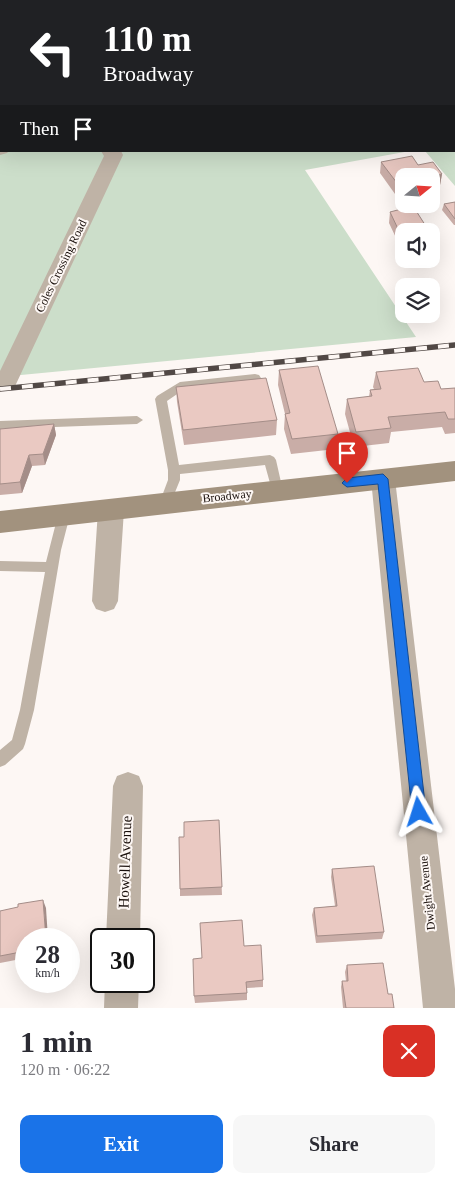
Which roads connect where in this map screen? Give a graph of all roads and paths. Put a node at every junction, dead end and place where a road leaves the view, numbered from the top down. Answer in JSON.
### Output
{"nodes":[{"id":1,"x":111,"y":152,"type":"edge"},
{"id":2,"x":256,"y":378,"type":"edge"},
{"id":3,"x":6,"y":382,"type":"dead end"},
{"id":4,"x":137,"y":420,"type":"dead end"},
{"id":5,"x":0,"y":425,"type":"edge"},
{"id":6,"x":174,"y":470,"type":"junction"},
{"id":7,"x":455,"y":471,"type":"edge"},
{"id":8,"x":383,"y":479,"type":"junction"},
{"id":9,"x":277,"y":491,"type":"junction"},
{"id":10,"x":165,"y":504,"type":"junction"},
{"id":11,"x":111,"y":510,"type":"junction"},
{"id":12,"x":64,"y":515,"type":"junction"},
{"id":13,"x":0,"y":522,"type":"edge"},
{"id":14,"x":0,"y":566,"type":"edge"},
{"id":15,"x":52,"y":567,"type":"junction"},
{"id":16,"x":105,"y":601,"type":"dead end"},
{"id":17,"x":0,"y":760,"type":"edge"},
{"id":18,"x":128,"y":786,"type":"dead end"},
{"id":19,"x":123,"y":928,"type":"edge"},
{"id":20,"x":122,"y":993,"type":"edge"},
{"id":21,"x":121,"y":1008,"type":"edge"},
{"id":22,"x":440,"y":1008,"type":"edge"}],
"edges":[{"from":1,"to":3,"type":"street","name":"Coles Crossing Road"},
{"from":2,"to":6,"type":"lane"},
{"from":4,"to":5,"type":"lane"},
{"from":6,"to":9,"type":"lane"},
{"from":6,"to":10,"type":"lane"},
{"from":7,"to":8,"type":"street","name":"Broadway"},
{"from":8,"to":9,"type":"street","name":"Broadway"},
{"from":8,"to":22,"type":"street","name":"Dwight Avenue"},
{"from":9,"to":10,"type":"street","name":"Broadway"},
{"from":10,"to":11,"type":"street","name":"Broadway"},
{"from":11,"to":12,"type":"street","name":"Broadway"},
{"from":11,"to":16,"type":"street"},
{"from":12,"to":13,"type":"street","name":"Broadway"},
{"from":12,"to":15,"type":"lane"},
{"from":14,"to":15,"type":"lane"},
{"from":15,"to":17,"type":"lane"},
{"from":18,"to":19,"type":"street","name":"Howell Avenue"},
{"from":20,"to":21,"type":"street"}]}
